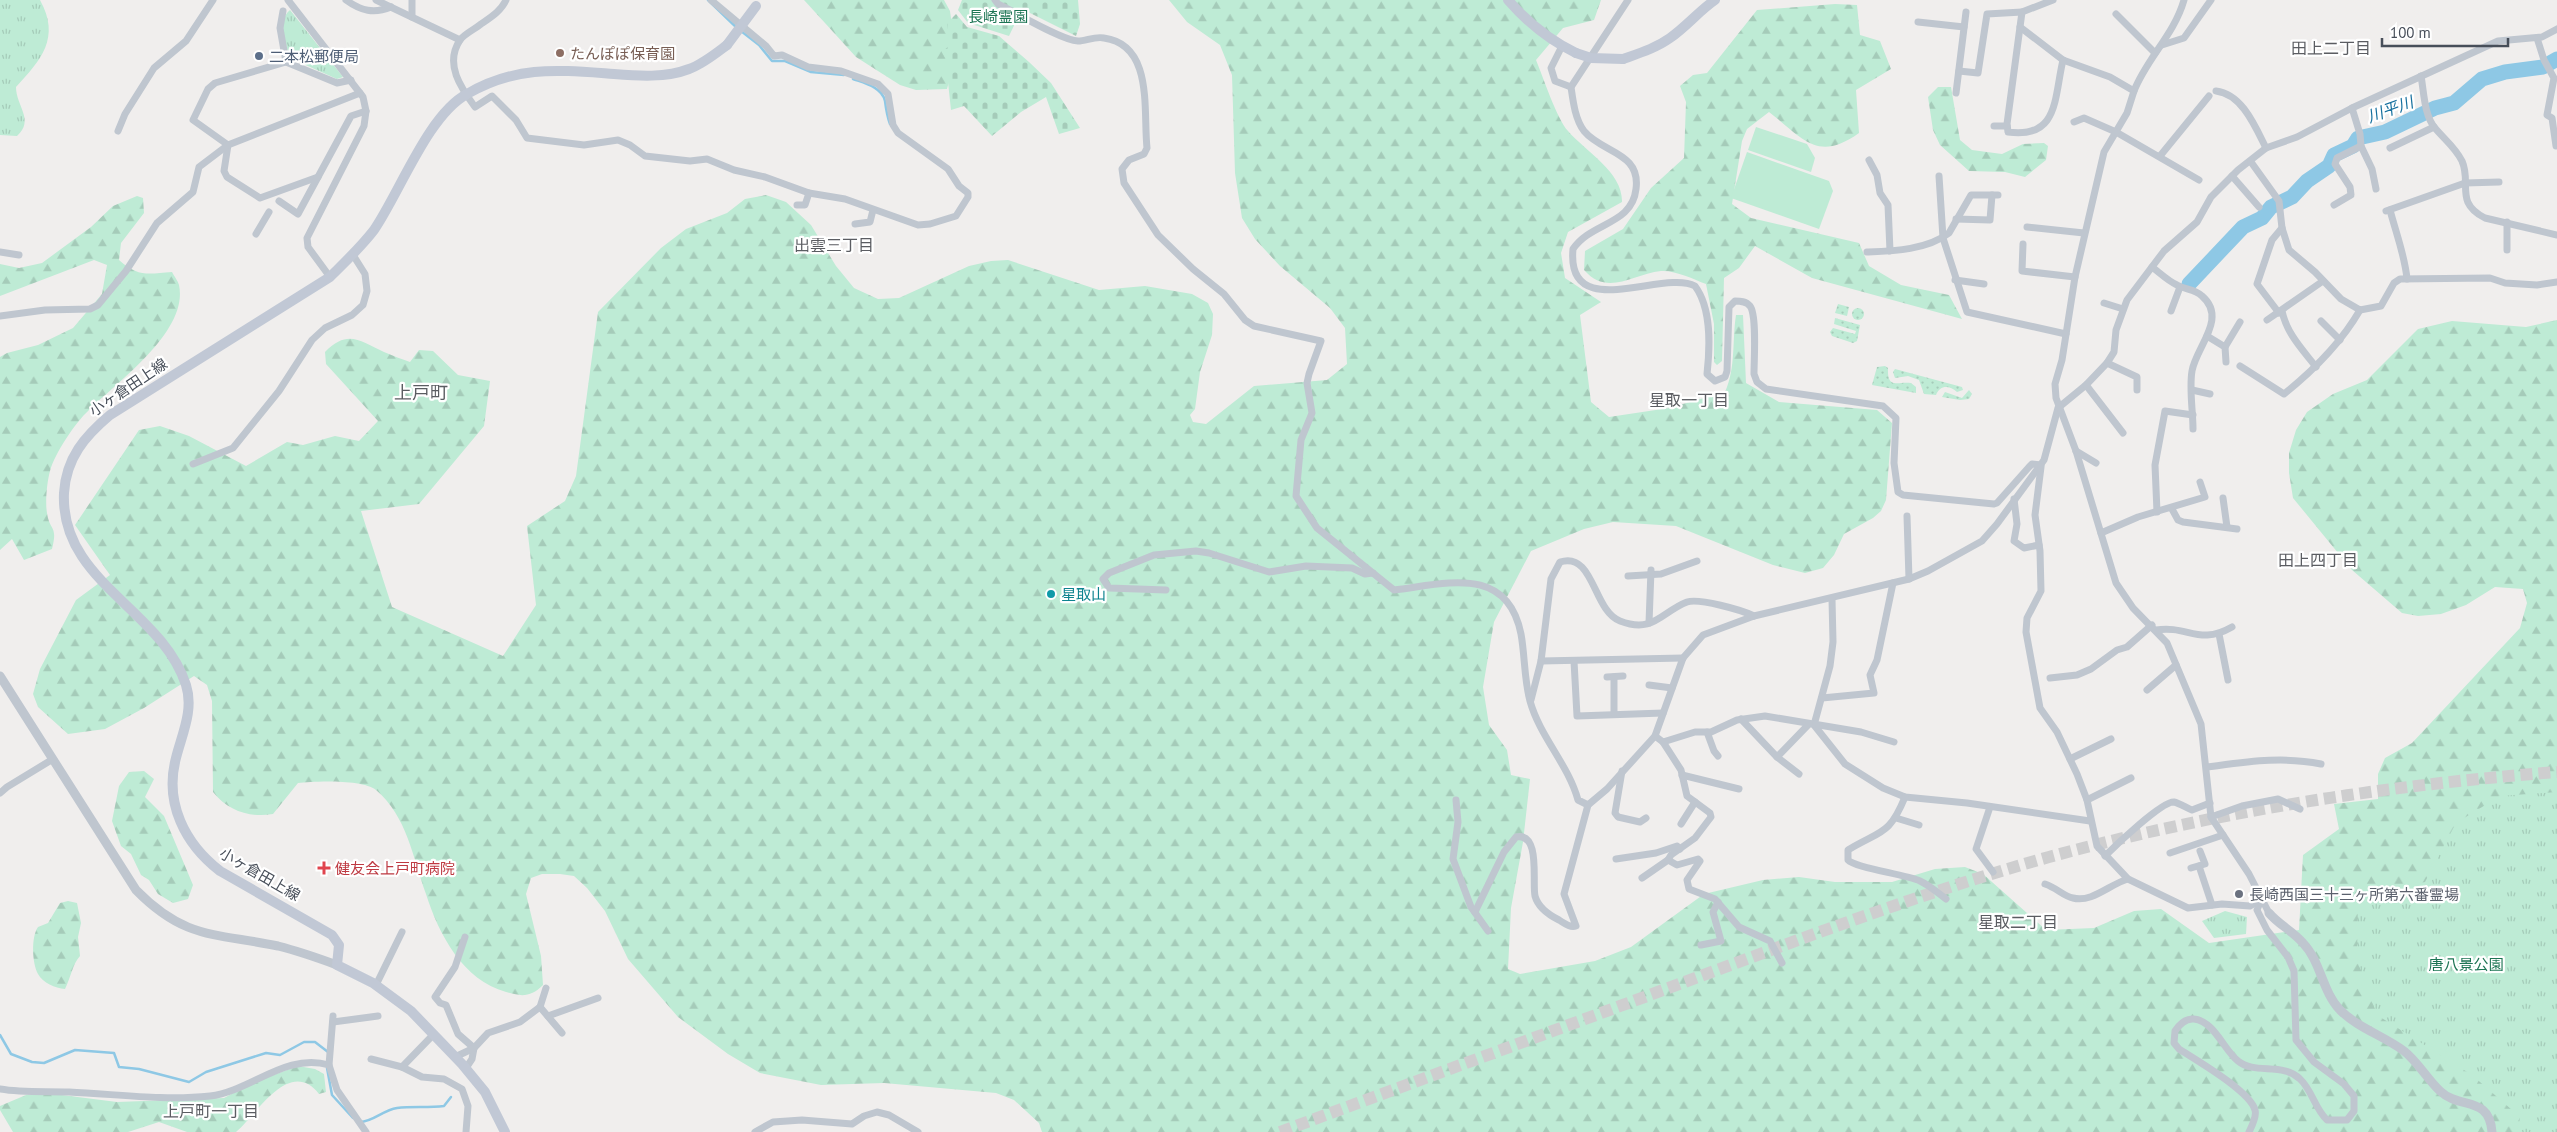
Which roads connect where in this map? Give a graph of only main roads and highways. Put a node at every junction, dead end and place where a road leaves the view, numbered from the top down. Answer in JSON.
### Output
{"nodes":[{"id":1,"x":1508,"y":0,"type":"edge"},
{"id":2,"x":1715,"y":0,"type":"edge"},
{"id":3,"x":757,"y":3,"type":"edge"},
{"id":4,"x":506,"y":1132,"type":"edge"}],
"edges":[{"from":1,"to":2,"type":"main road","bridge":true},
{"from":3,"to":4,"type":"main road","name":"小ヶ倉田上線","bridge":true}]}
